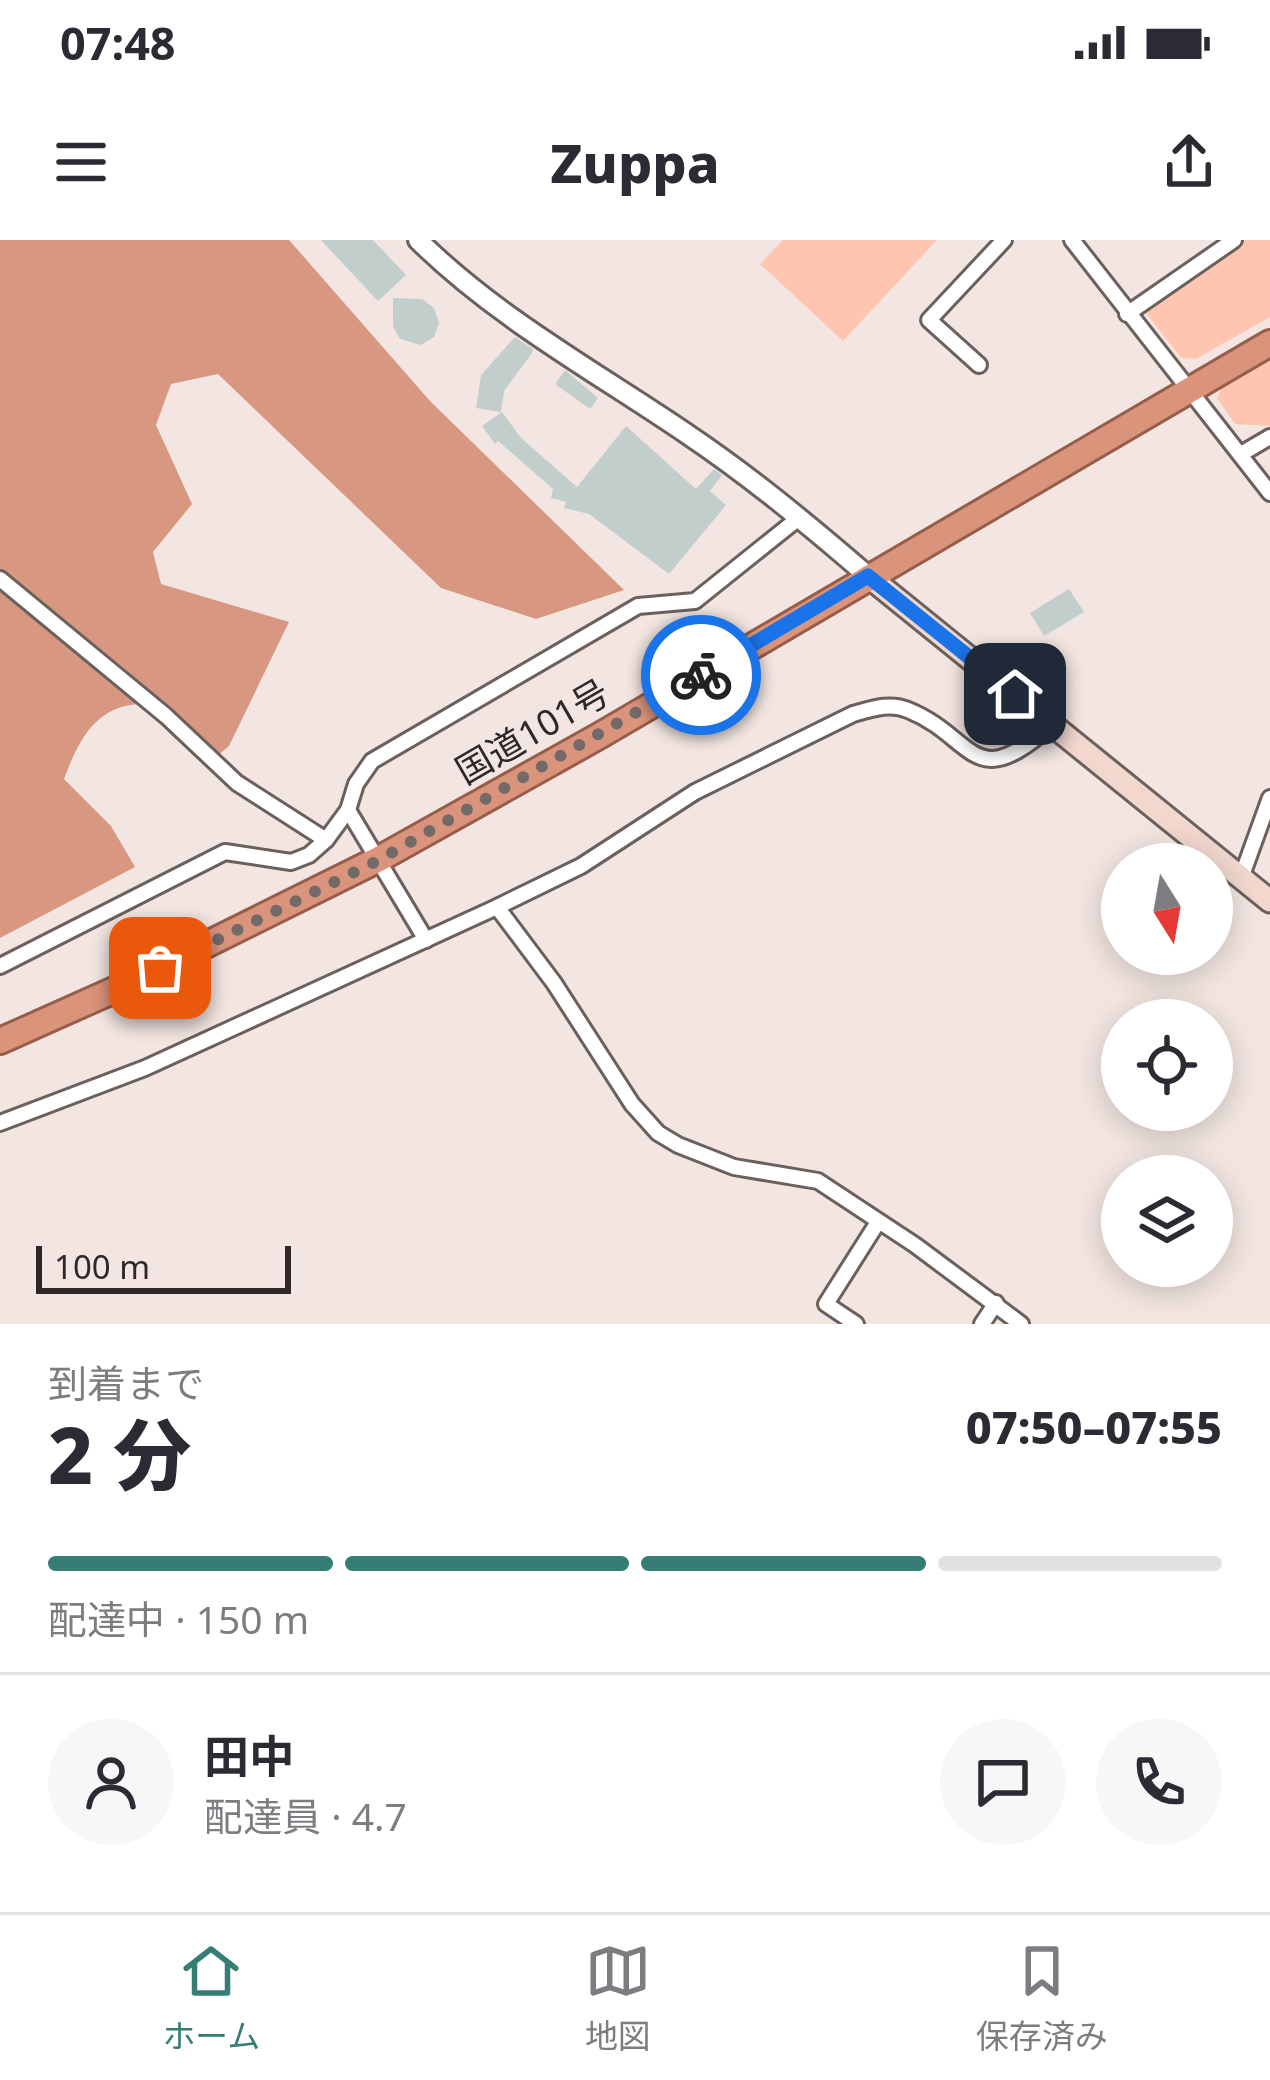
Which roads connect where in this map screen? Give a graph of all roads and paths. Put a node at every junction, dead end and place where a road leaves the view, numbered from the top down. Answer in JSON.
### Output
{"nodes":[{"id":1,"x":418,"y":240,"type":"edge"},
{"id":2,"x":1004,"y":240,"type":"edge"},
{"id":3,"x":1234,"y":240,"type":"edge"},
{"id":4,"x":1079,"y":243,"type":"edge"},
{"id":5,"x":1126,"y":314,"type":"junction"},
{"id":6,"x":1270,"y":343,"type":"edge"},
{"id":7,"x":979,"y":365,"type":"dead end"},
{"id":8,"x":1191,"y":391,"type":"junction"},
{"id":9,"x":1270,"y":437,"type":"edge"},
{"id":10,"x":1241,"y":454,"type":"junction"},
{"id":11,"x":1270,"y":493,"type":"edge"},
{"id":12,"x":800,"y":517,"type":"junction"},
{"id":13,"x":868,"y":576,"type":"junction"},
{"id":14,"x":0,"y":579,"type":"edge"},
{"id":15,"x":1052,"y":724,"type":"junction"},
{"id":16,"x":1270,"y":798,"type":"edge"},
{"id":17,"x":348,"y":810,"type":"junction"},
{"id":18,"x":326,"y":840,"type":"junction"},
{"id":19,"x":379,"y":860,"type":"junction"},
{"id":20,"x":1240,"y":878,"type":"junction"},
{"id":21,"x":1270,"y":901,"type":"edge"},
{"id":22,"x":497,"y":908,"type":"junction"},
{"id":23,"x":426,"y":940,"type":"junction"},
{"id":24,"x":0,"y":966,"type":"edge"},
{"id":25,"x":0,"y":1041,"type":"edge"},
{"id":26,"x":0,"y":1123,"type":"edge"},
{"id":27,"x":878,"y":1222,"type":"junction"},
{"id":28,"x":996,"y":1303,"type":"junction"},
{"id":29,"x":856,"y":1324,"type":"edge"},
{"id":30,"x":982,"y":1324,"type":"edge"},
{"id":31,"x":1021,"y":1324,"type":"edge"}],
"edges":[{"from":1,"to":12,"type":"street"},
{"from":2,"to":7,"type":"street"},
{"from":3,"to":5,"type":"street"},
{"from":4,"to":5,"type":"street"},
{"from":5,"to":8,"type":"street"},
{"from":6,"to":8,"type":"highway","name":"国道101号"},
{"from":8,"to":10,"type":"street"},
{"from":8,"to":13,"type":"highway","name":"国道101号"},
{"from":9,"to":10,"type":"street"},
{"from":10,"to":11,"type":"street"},
{"from":12,"to":13,"type":"street"},
{"from":12,"to":17,"type":"street"},
{"from":13,"to":15,"type":"main road"},
{"from":13,"to":19,"type":"highway","name":"国道101号"},
{"from":14,"to":18,"type":"street"},
{"from":15,"to":20,"type":"main road"},
{"from":15,"to":22,"type":"street"},
{"from":16,"to":20,"type":"street"},
{"from":17,"to":18,"type":"street"},
{"from":17,"to":19,"type":"street"},
{"from":18,"to":24,"type":"street"},
{"from":19,"to":23,"type":"street"},
{"from":19,"to":25,"type":"highway","name":"国道101号"},
{"from":20,"to":21,"type":"main road"},
{"from":22,"to":23,"type":"street"},
{"from":22,"to":27,"type":"street"},
{"from":23,"to":26,"type":"street"},
{"from":27,"to":28,"type":"street"},
{"from":27,"to":29,"type":"street"},
{"from":28,"to":30,"type":"street"},
{"from":28,"to":31,"type":"street"}]}
